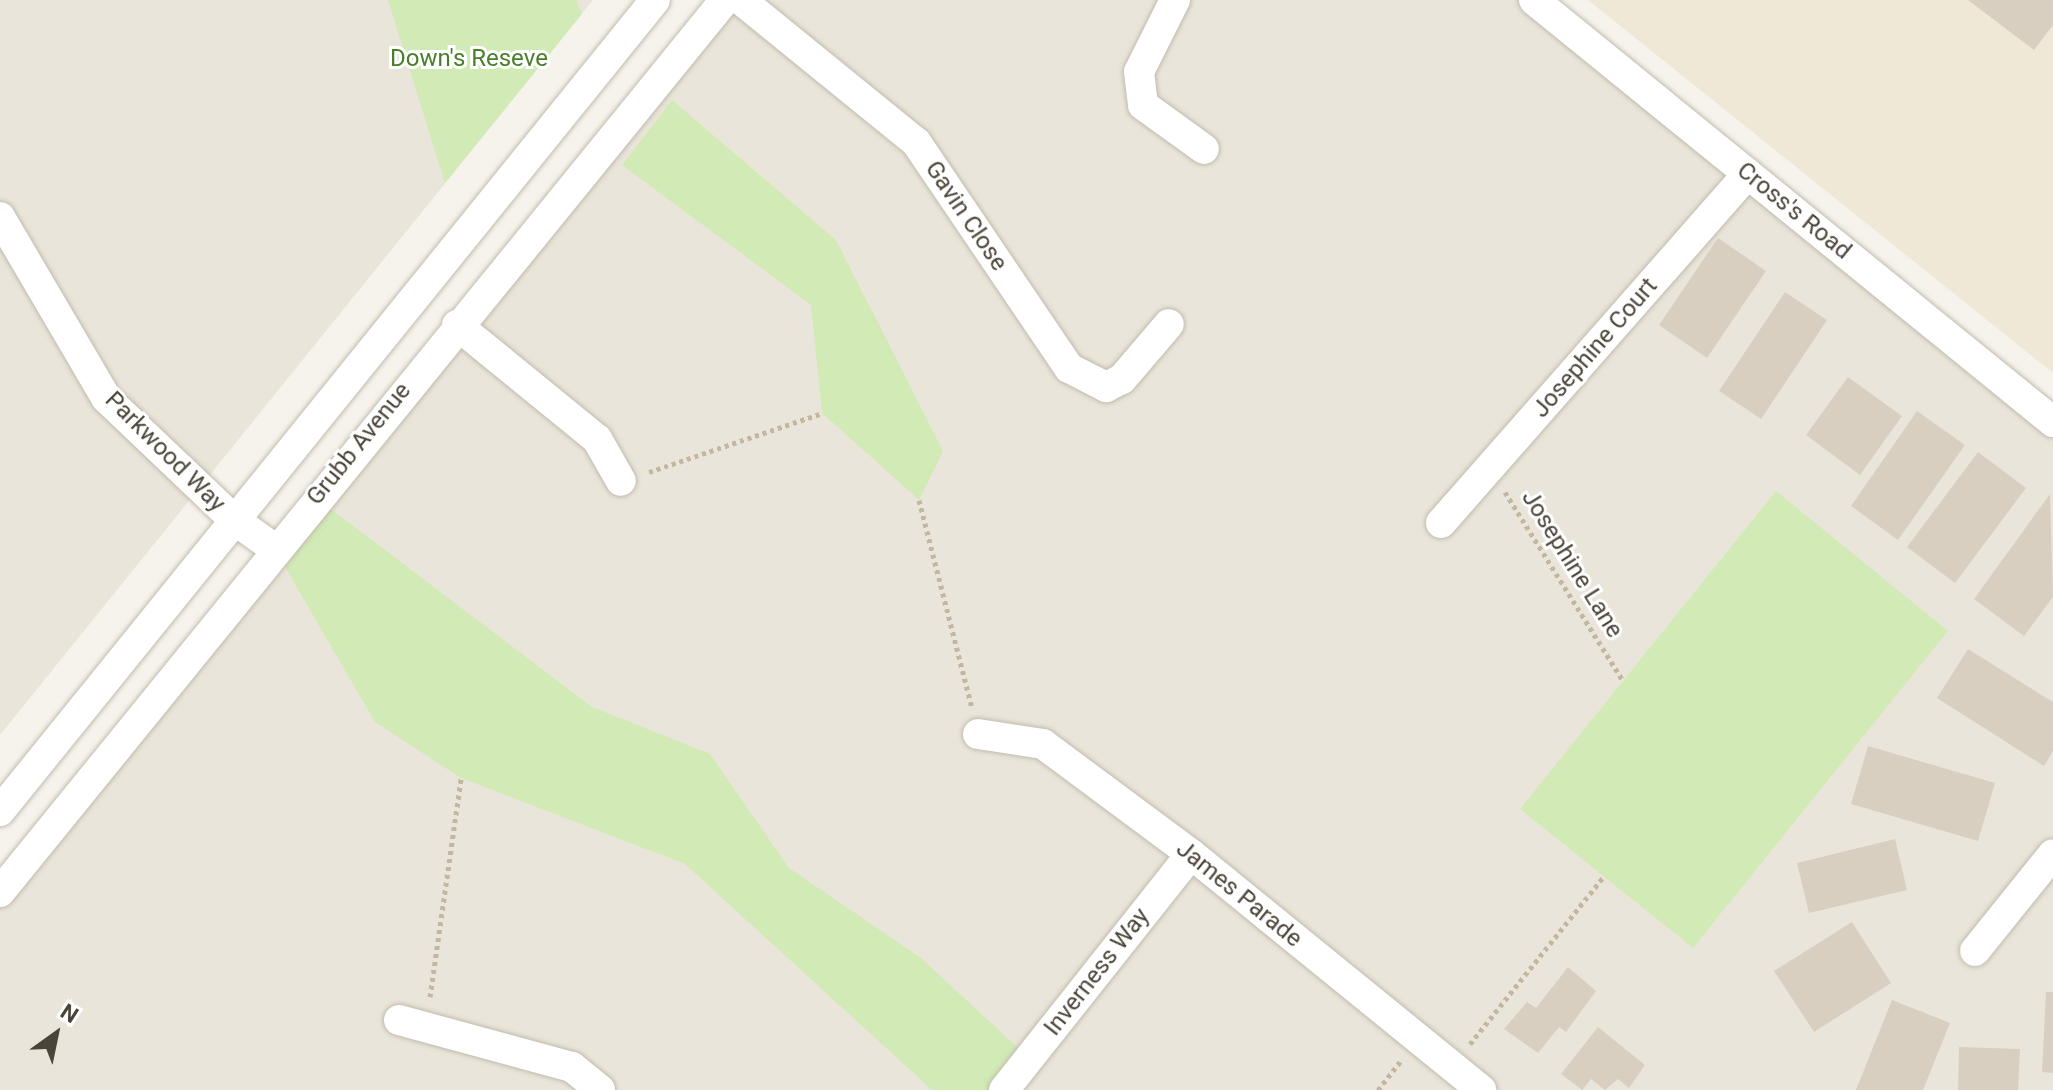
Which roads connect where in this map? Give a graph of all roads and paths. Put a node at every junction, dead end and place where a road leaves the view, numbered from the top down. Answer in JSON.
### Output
{"nodes":[{"id":1,"x":655,"y":0,"type":"edge"},
{"id":2,"x":725,"y":0,"type":"edge"},
{"id":3,"x":741,"y":0,"type":"edge"},
{"id":4,"x":1175,"y":0,"type":"edge"},
{"id":5,"x":1534,"y":0,"type":"edge"},
{"id":6,"x":1204,"y":149,"type":"dead end"},
{"id":7,"x":1748,"y":174,"type":"junction"},
{"id":8,"x":0,"y":220,"type":"edge"},
{"id":9,"x":1169,"y":324,"type":"dead end"},
{"id":10,"x":457,"y":325,"type":"junction"},
{"id":11,"x":822,"y":413,"type":"dead end"},
{"id":12,"x":2053,"y":422,"type":"edge"},
{"id":13,"x":1490,"y":467,"type":"junction"},
{"id":14,"x":621,"y":481,"type":"joint"},
{"id":15,"x":919,"y":500,"type":"dead end"},
{"id":16,"x":233,"y":519,"type":"junction"},
{"id":17,"x":1441,"y":523,"type":"dead end"},
{"id":18,"x":274,"y":548,"type":"junction"},
{"id":19,"x":1623,"y":681,"type":"dead end"},
{"id":20,"x":978,"y":734,"type":"joint"},
{"id":21,"x":461,"y":778,"type":"dead end"},
{"id":22,"x":0,"y":811,"type":"edge"},
{"id":23,"x":1191,"y":854,"type":"junction"},
{"id":24,"x":2053,"y":854,"type":"edge"},
{"id":25,"x":1604,"y":876,"type":"dead end"},
{"id":26,"x":0,"y":892,"type":"edge"},
{"id":27,"x":1975,"y":951,"type":"dead end"},
{"id":28,"x":413,"y":1023,"type":"joint"},
{"id":29,"x":1452,"y":1066,"type":"junction"},
{"id":30,"x":600,"y":1090,"type":"edge"},
{"id":31,"x":1004,"y":1090,"type":"edge"},
{"id":32,"x":1481,"y":1090,"type":"edge"}],
"edges":[{"from":1,"to":16,"type":"street","name":"Grubb Avenue"},
{"from":2,"to":10,"type":"street","name":"Grubb Avenue"},
{"from":3,"to":9,"type":"street","name":"Gavin Close"},
{"from":4,"to":6,"type":"street"},
{"from":5,"to":7,"type":"street","name":"Cross's Road"},
{"from":7,"to":12,"type":"street","name":"Cross's Road"},
{"from":7,"to":13,"type":"street","name":"Josephine Court"},
{"from":8,"to":16,"type":"street","name":"Parkwood Way"},
{"from":10,"to":14,"type":"street"},
{"from":10,"to":18,"type":"street","name":"Grubb Avenue"},
{"from":11,"to":14,"type":"path"},
{"from":13,"to":17,"type":"street","name":"Josephine Court"},
{"from":13,"to":19,"type":"path","name":"Josephine Lane"},
{"from":15,"to":20,"type":"path"},
{"from":16,"to":18,"type":"street","name":"Parkwood Way"},
{"from":16,"to":22,"type":"street","name":"Grubb Avenue"},
{"from":18,"to":26,"type":"street","name":"Grubb Avenue"},
{"from":20,"to":23,"type":"street","name":"James Parade"},
{"from":21,"to":28,"type":"path"},
{"from":23,"to":29,"type":"street","name":"James Parade"},
{"from":23,"to":31,"type":"street","name":"Inverness Way"},
{"from":24,"to":27,"type":"street"},
{"from":25,"to":29,"type":"path"},
{"from":28,"to":30,"type":"street"},
{"from":29,"to":32,"type":"street","name":"James Parade"}]}
